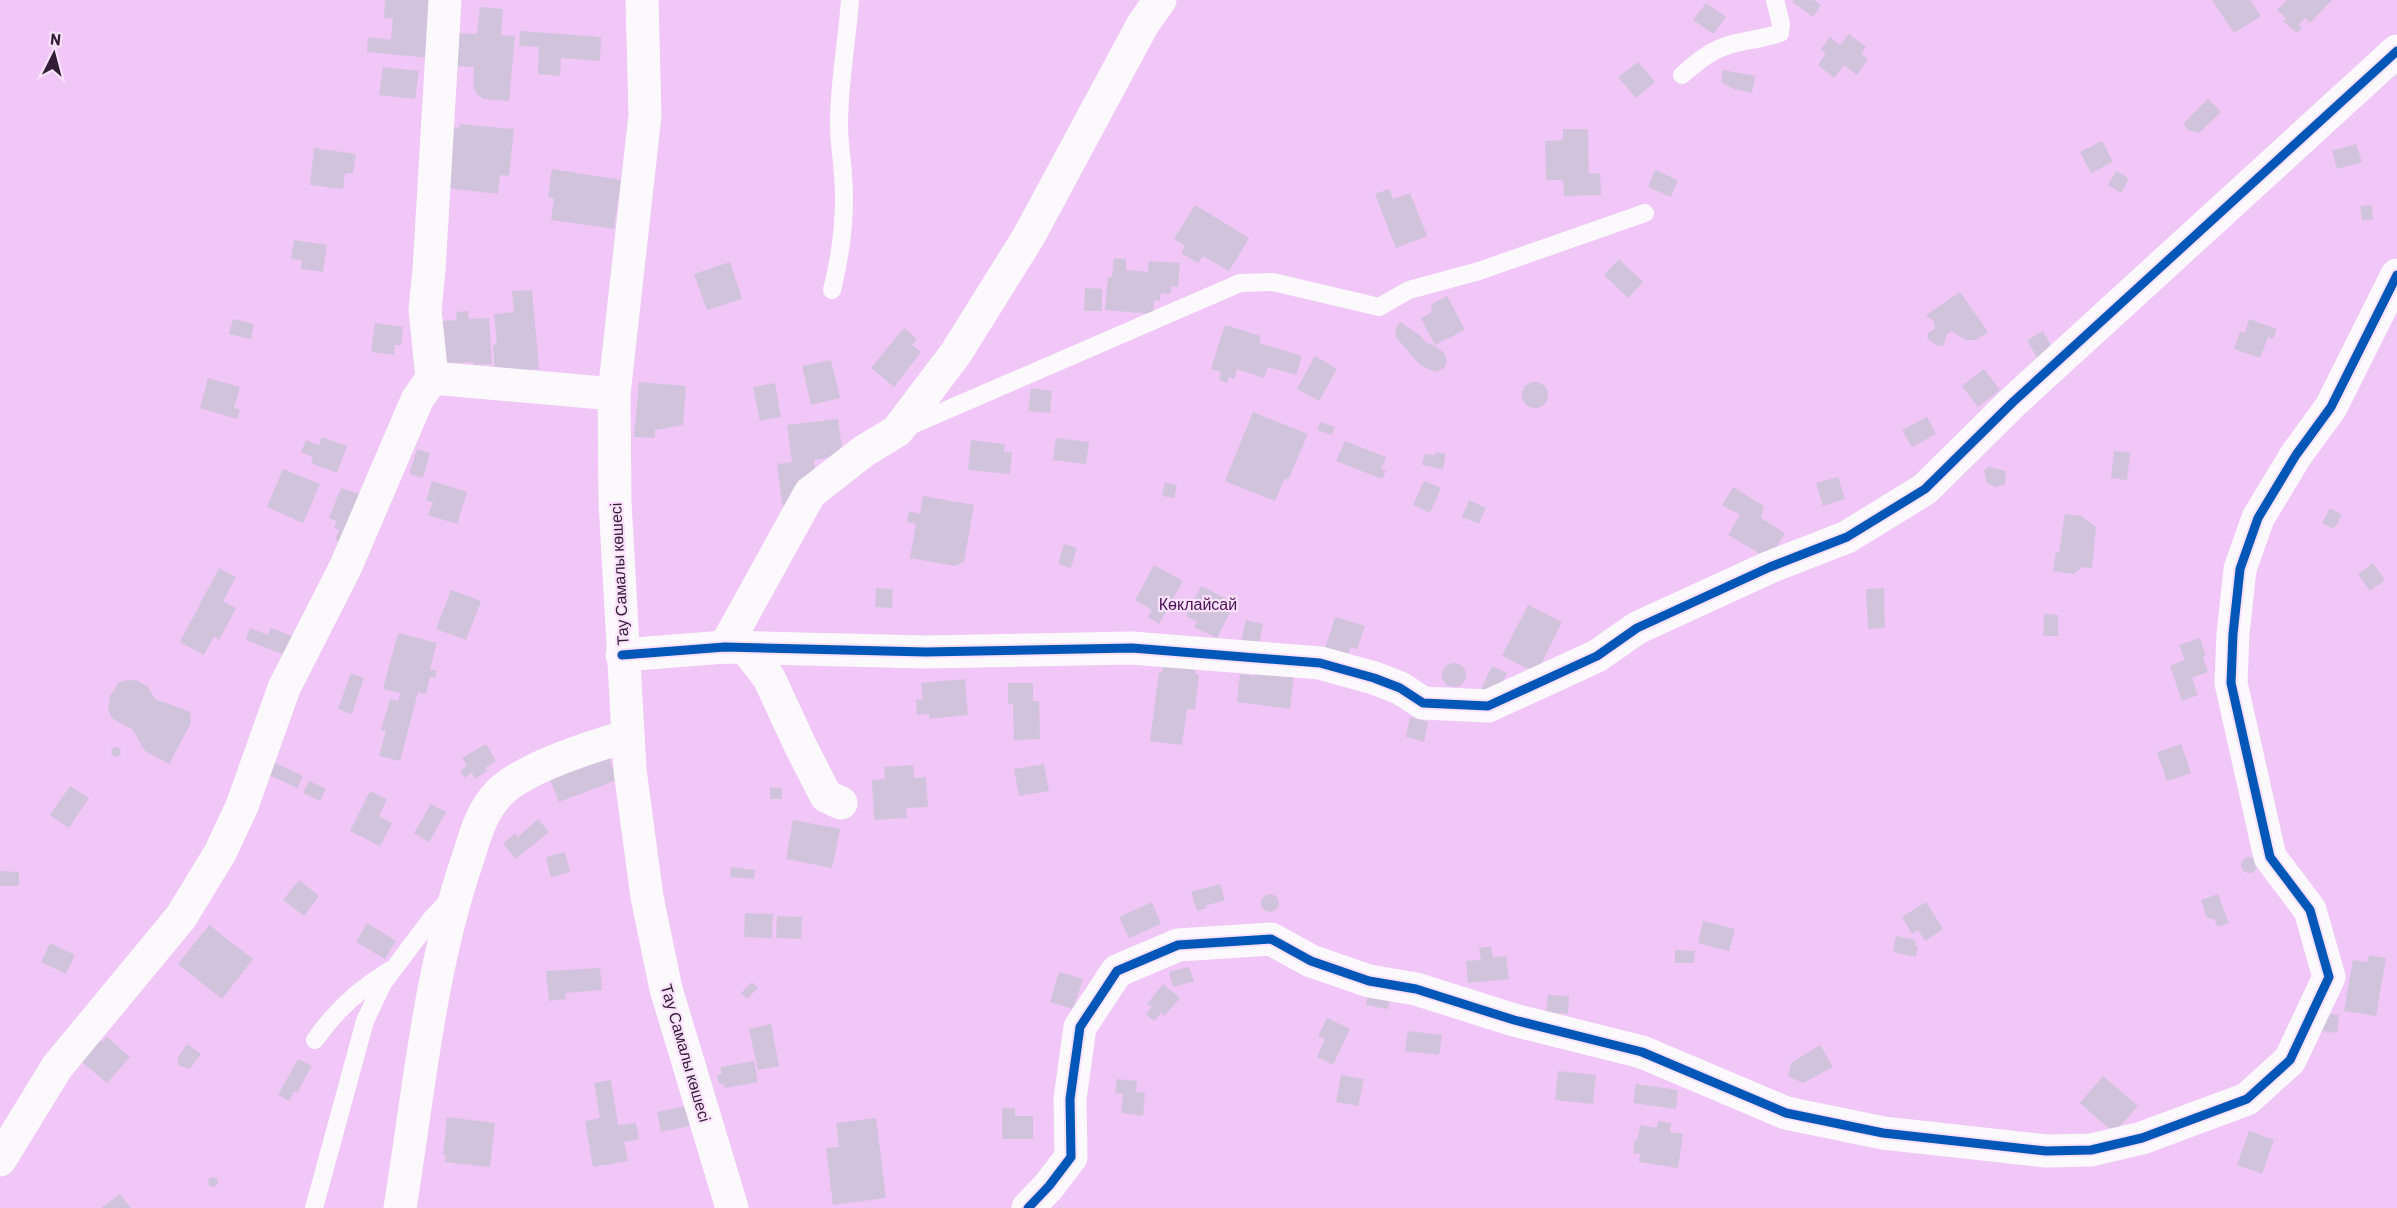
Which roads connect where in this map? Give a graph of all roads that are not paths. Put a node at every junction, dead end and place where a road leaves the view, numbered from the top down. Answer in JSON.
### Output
{"nodes":[{"id":1,"x":446,"y":0,"type":"edge"},
{"id":2,"x":642,"y":0,"type":"edge"},
{"id":3,"x":850,"y":0,"type":"edge"},
{"id":4,"x":1160,"y":0,"type":"edge"},
{"id":5,"x":1775,"y":0,"type":"edge"},
{"id":6,"x":2397,"y":51,"type":"edge"},
{"id":7,"x":1682,"y":75,"type":"dead end"},
{"id":8,"x":1645,"y":213,"type":"dead end"},
{"id":9,"x":2397,"y":275,"type":"edge"},
{"id":10,"x":832,"y":290,"type":"dead end"},
{"id":11,"x":432,"y":378,"type":"junction"},
{"id":12,"x":614,"y":394,"type":"junction"},
{"id":13,"x":897,"y":431,"type":"junction"},
{"id":14,"x":735,"y":647,"type":"junction"},
{"id":15,"x":622,"y":655,"type":"junction"},
{"id":16,"x":628,"y":736,"type":"junction"},
{"id":17,"x":842,"y":803,"type":"dead end"},
{"id":18,"x":456,"y":894,"type":"junction"},
{"id":19,"x":395,"y":967,"type":"junction"},
{"id":20,"x":315,"y":1040,"type":"dead end"},
{"id":21,"x":0,"y":1160,"type":"edge"},
{"id":22,"x":314,"y":1208,"type":"edge"},
{"id":23,"x":400,"y":1208,"type":"edge"},
{"id":24,"x":732,"y":1208,"type":"edge"},
{"id":25,"x":1028,"y":1208,"type":"edge"}],
"edges":[{"from":1,"to":11,"type":"street"},
{"from":2,"to":12,"type":"street","name":"Тау Самалы көшесі"},
{"from":3,"to":10,"type":"lane"},
{"from":4,"to":13,"type":"street"},
{"from":5,"to":7,"type":"lane"},
{"from":6,"to":14,"type":"street"},
{"from":8,"to":13,"type":"lane"},
{"from":9,"to":25,"type":"street"},
{"from":11,"to":12,"type":"street"},
{"from":11,"to":21,"type":"street"},
{"from":12,"to":15,"type":"street","name":"Тау Самалы көшесі"},
{"from":13,"to":14,"type":"street"},
{"from":14,"to":15,"type":"street"},
{"from":14,"to":17,"type":"street"},
{"from":15,"to":16,"type":"street","name":"Тау Самалы көшесі"},
{"from":16,"to":18,"type":"street"},
{"from":16,"to":24,"type":"street","name":"Тау Самалы көшесі"},
{"from":18,"to":19,"type":"lane"},
{"from":18,"to":23,"type":"street"},
{"from":19,"to":20,"type":"lane"},
{"from":19,"to":22,"type":"lane"}]}
